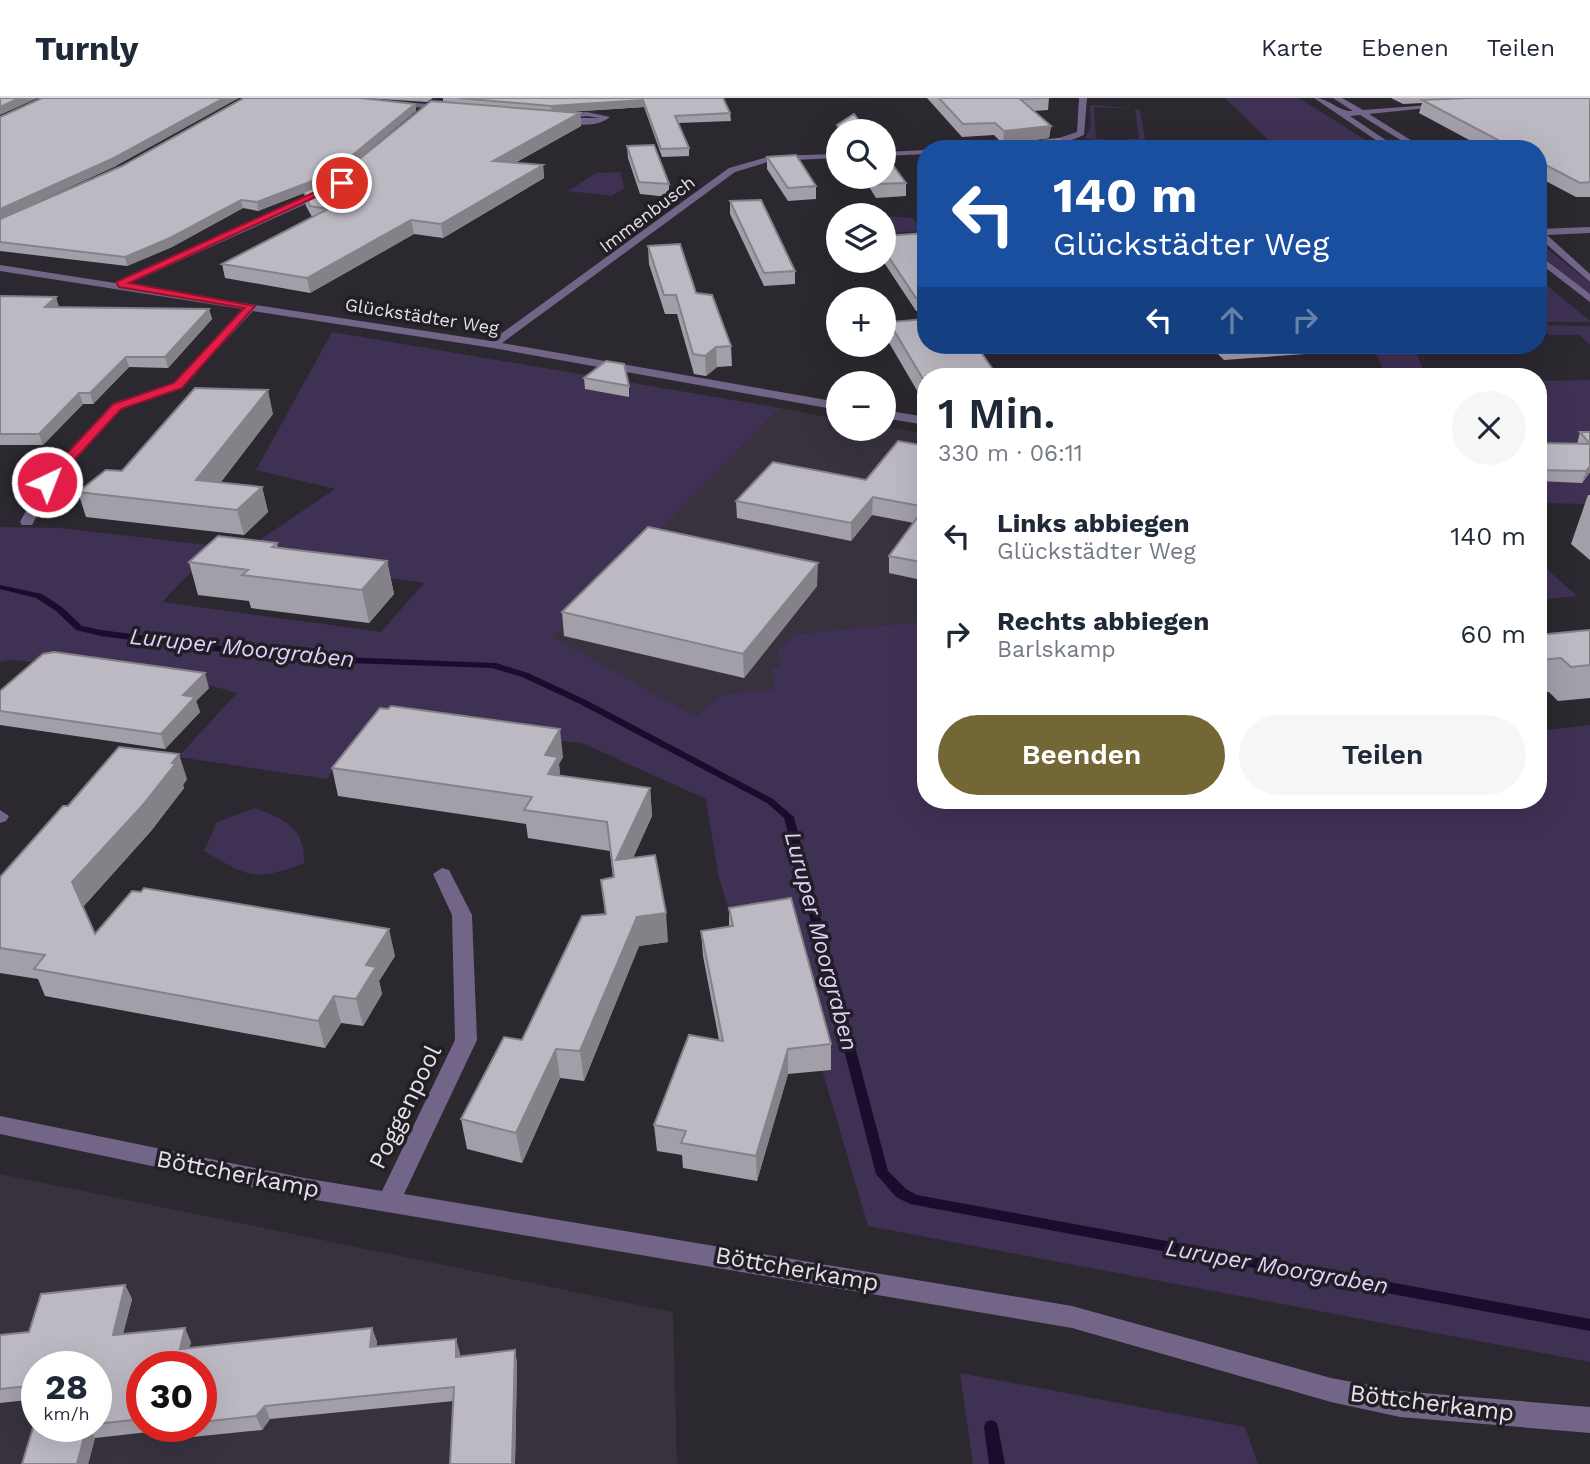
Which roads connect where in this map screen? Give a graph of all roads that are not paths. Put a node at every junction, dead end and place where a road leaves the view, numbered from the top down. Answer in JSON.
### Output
{"nodes":[{"id":1,"x":442,"y":98,"type":"edge"},
{"id":2,"x":1083,"y":98,"type":"edge"},
{"id":3,"x":1318,"y":98,"type":"edge"},
{"id":4,"x":1326,"y":98,"type":"edge"},
{"id":5,"x":1337,"y":98,"type":"edge"},
{"id":6,"x":377,"y":103,"type":"edge"},
{"id":7,"x":430,"y":106,"type":"junction"},
{"id":8,"x":1454,"y":106,"type":"edge"},
{"id":9,"x":464,"y":109,"type":"edge"},
{"id":10,"x":1361,"y":110,"type":"junction"},
{"id":11,"x":1346,"y":114,"type":"junction"},
{"id":12,"x":543,"y":117,"type":"edge"},
{"id":13,"x":416,"y":118,"type":"edge"},
{"id":14,"x":554,"y":118,"type":"junction"},
{"id":15,"x":1065,"y":140,"type":"edge"},
{"id":16,"x":1382,"y":140,"type":"edge"},
{"id":17,"x":1407,"y":140,"type":"edge"},
{"id":18,"x":917,"y":152,"type":"edge"},
{"id":19,"x":896,"y":153,"type":"edge"},
{"id":20,"x":826,"y":157,"type":"edge"},
{"id":21,"x":334,"y":187,"type":"edge"},
{"id":22,"x":1590,"y":230,"type":"edge"},
{"id":23,"x":1547,"y":232,"type":"edge"},
{"id":24,"x":1547,"y":241,"type":"edge"},
{"id":25,"x":1547,"y":264,"type":"edge"},
{"id":26,"x":0,"y":268,"type":"edge"},
{"id":27,"x":1590,"y":279,"type":"edge"},
{"id":28,"x":119,"y":284,"type":"junction"},
{"id":29,"x":1590,"y":299,"type":"edge"},
{"id":30,"x":251,"y":306,"type":"junction"},
{"id":31,"x":493,"y":345,"type":"junction"},
{"id":32,"x":826,"y":404,"type":"edge"},
{"id":33,"x":896,"y":416,"type":"edge"},
{"id":34,"x":917,"y":420,"type":"edge"},
{"id":35,"x":27,"y":522,"type":"dead end"},
{"id":36,"x":442,"y":874,"type":"dead end"},
{"id":37,"x":0,"y":1125,"type":"edge"},
{"id":38,"x":389,"y":1200,"type":"junction"},
{"id":39,"x":1590,"y":1420,"type":"edge"}],
"edges":[{"from":1,"to":7,"type":"street"},
{"from":2,"to":15,"type":"street"},
{"from":3,"to":11,"type":"street"},
{"from":4,"to":10,"type":"street"},
{"from":5,"to":10,"type":"street"},
{"from":6,"to":7,"type":"street"},
{"from":7,"to":9,"type":"street"},
{"from":7,"to":13,"type":"street"},
{"from":8,"to":10,"type":"street"},
{"from":10,"to":11,"type":"street"},
{"from":10,"to":17,"type":"street"},
{"from":11,"to":16,"type":"street"},
{"from":12,"to":14,"type":"street"},
{"from":14,"to":14,"type":"street"},
{"from":18,"to":19,"type":"street"},
{"from":20,"to":31,"type":"street","name":"Immenbusch"},
{"from":21,"to":28,"type":"street"},
{"from":22,"to":23,"type":"street"},
{"from":24,"to":27,"type":"street"},
{"from":25,"to":29,"type":"street"},
{"from":26,"to":28,"type":"street","name":"Glückstädter Weg"},
{"from":28,"to":30,"type":"street","name":"Glückstädter Weg"},
{"from":30,"to":31,"type":"street","name":"Glückstädter Weg"},
{"from":30,"to":35,"type":"street"},
{"from":31,"to":32,"type":"street","name":"Glückstädter Weg"},
{"from":33,"to":34,"type":"street"},
{"from":36,"to":38,"type":"street","name":"Poggenpool"},
{"from":37,"to":38,"type":"street","name":"Böttcherkamp"},
{"from":38,"to":39,"type":"street","name":"Böttcherkamp"}]}
